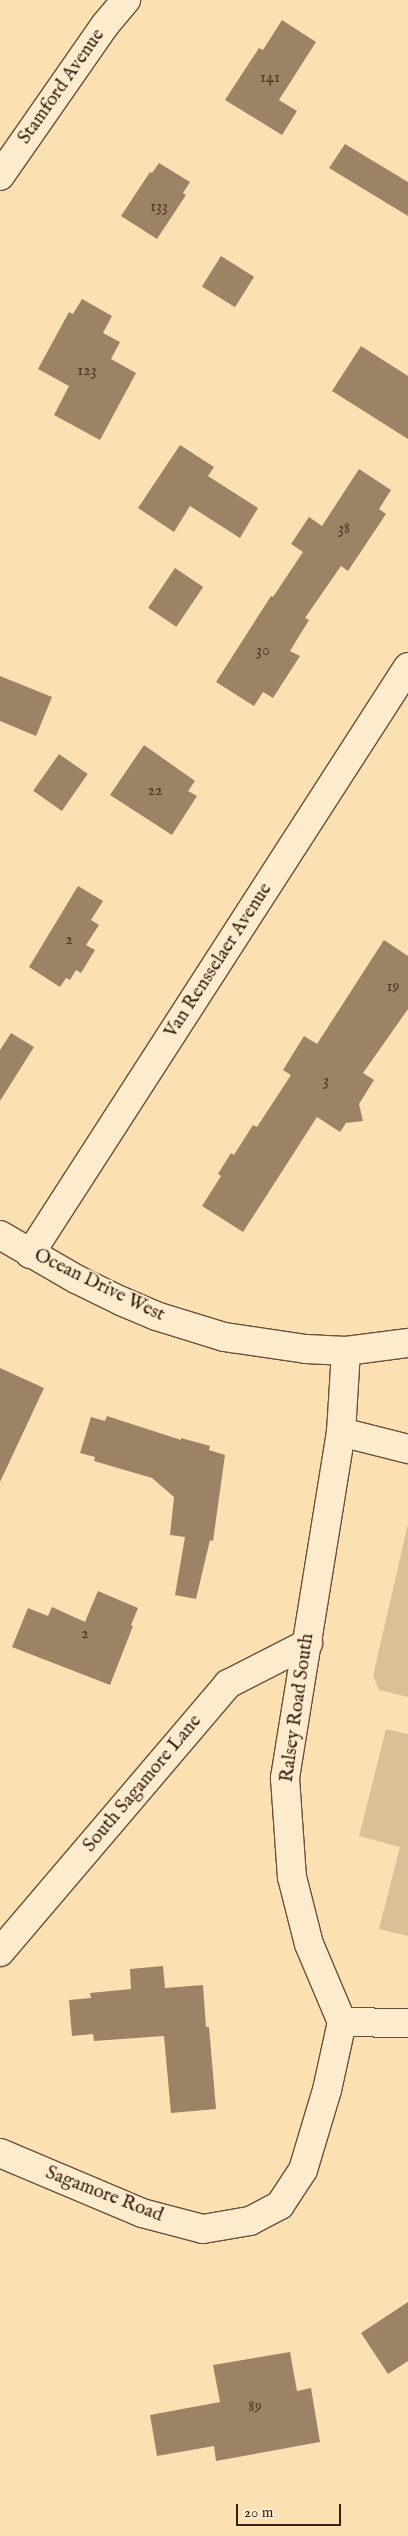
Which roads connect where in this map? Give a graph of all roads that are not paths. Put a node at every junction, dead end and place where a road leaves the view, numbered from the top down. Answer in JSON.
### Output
{"nodes":[{"id":1,"x":126,"y":0,"type":"edge"},
{"id":2,"x":0,"y":176,"type":"edge"},
{"id":3,"x":408,"y":668,"type":"edge"},
{"id":4,"x":0,"y":1235,"type":"edge"},
{"id":5,"x":30,"y":1254,"type":"junction"},
{"id":6,"x":408,"y":1343,"type":"edge"},
{"id":7,"x":346,"y":1351,"type":"junction"},
{"id":8,"x":341,"y":1432,"type":"junction"},
{"id":9,"x":408,"y":1449,"type":"edge"},
{"id":10,"x":308,"y":1644,"type":"junction"},
{"id":11,"x":0,"y":1952,"type":"edge"},
{"id":12,"x":342,"y":2022,"type":"junction"},
{"id":13,"x":408,"y":2023,"type":"edge"},
{"id":14,"x":0,"y":2153,"type":"edge"}],
"edges":[{"from":1,"to":2,"type":"street","name":"Stamford Avenue"},
{"from":3,"to":5,"type":"street","name":"Van Rensselaer Avenue"},
{"from":4,"to":5,"type":"street","name":"Ocean Drive West"},
{"from":5,"to":7,"type":"street","name":"Ocean Drive West"},
{"from":6,"to":7,"type":"street","name":"Ocean Drive West"},
{"from":7,"to":8,"type":"street","name":"Ralsey Road South"},
{"from":8,"to":9,"type":"street"},
{"from":8,"to":10,"type":"street","name":"Ralsey Road South"},
{"from":10,"to":11,"type":"street","name":"South Sagamore Lane"},
{"from":10,"to":12,"type":"street","name":"Ralsey Road South"},
{"from":12,"to":13,"type":"street"},
{"from":12,"to":14,"type":"street","name":"Sagamore Road"}]}
